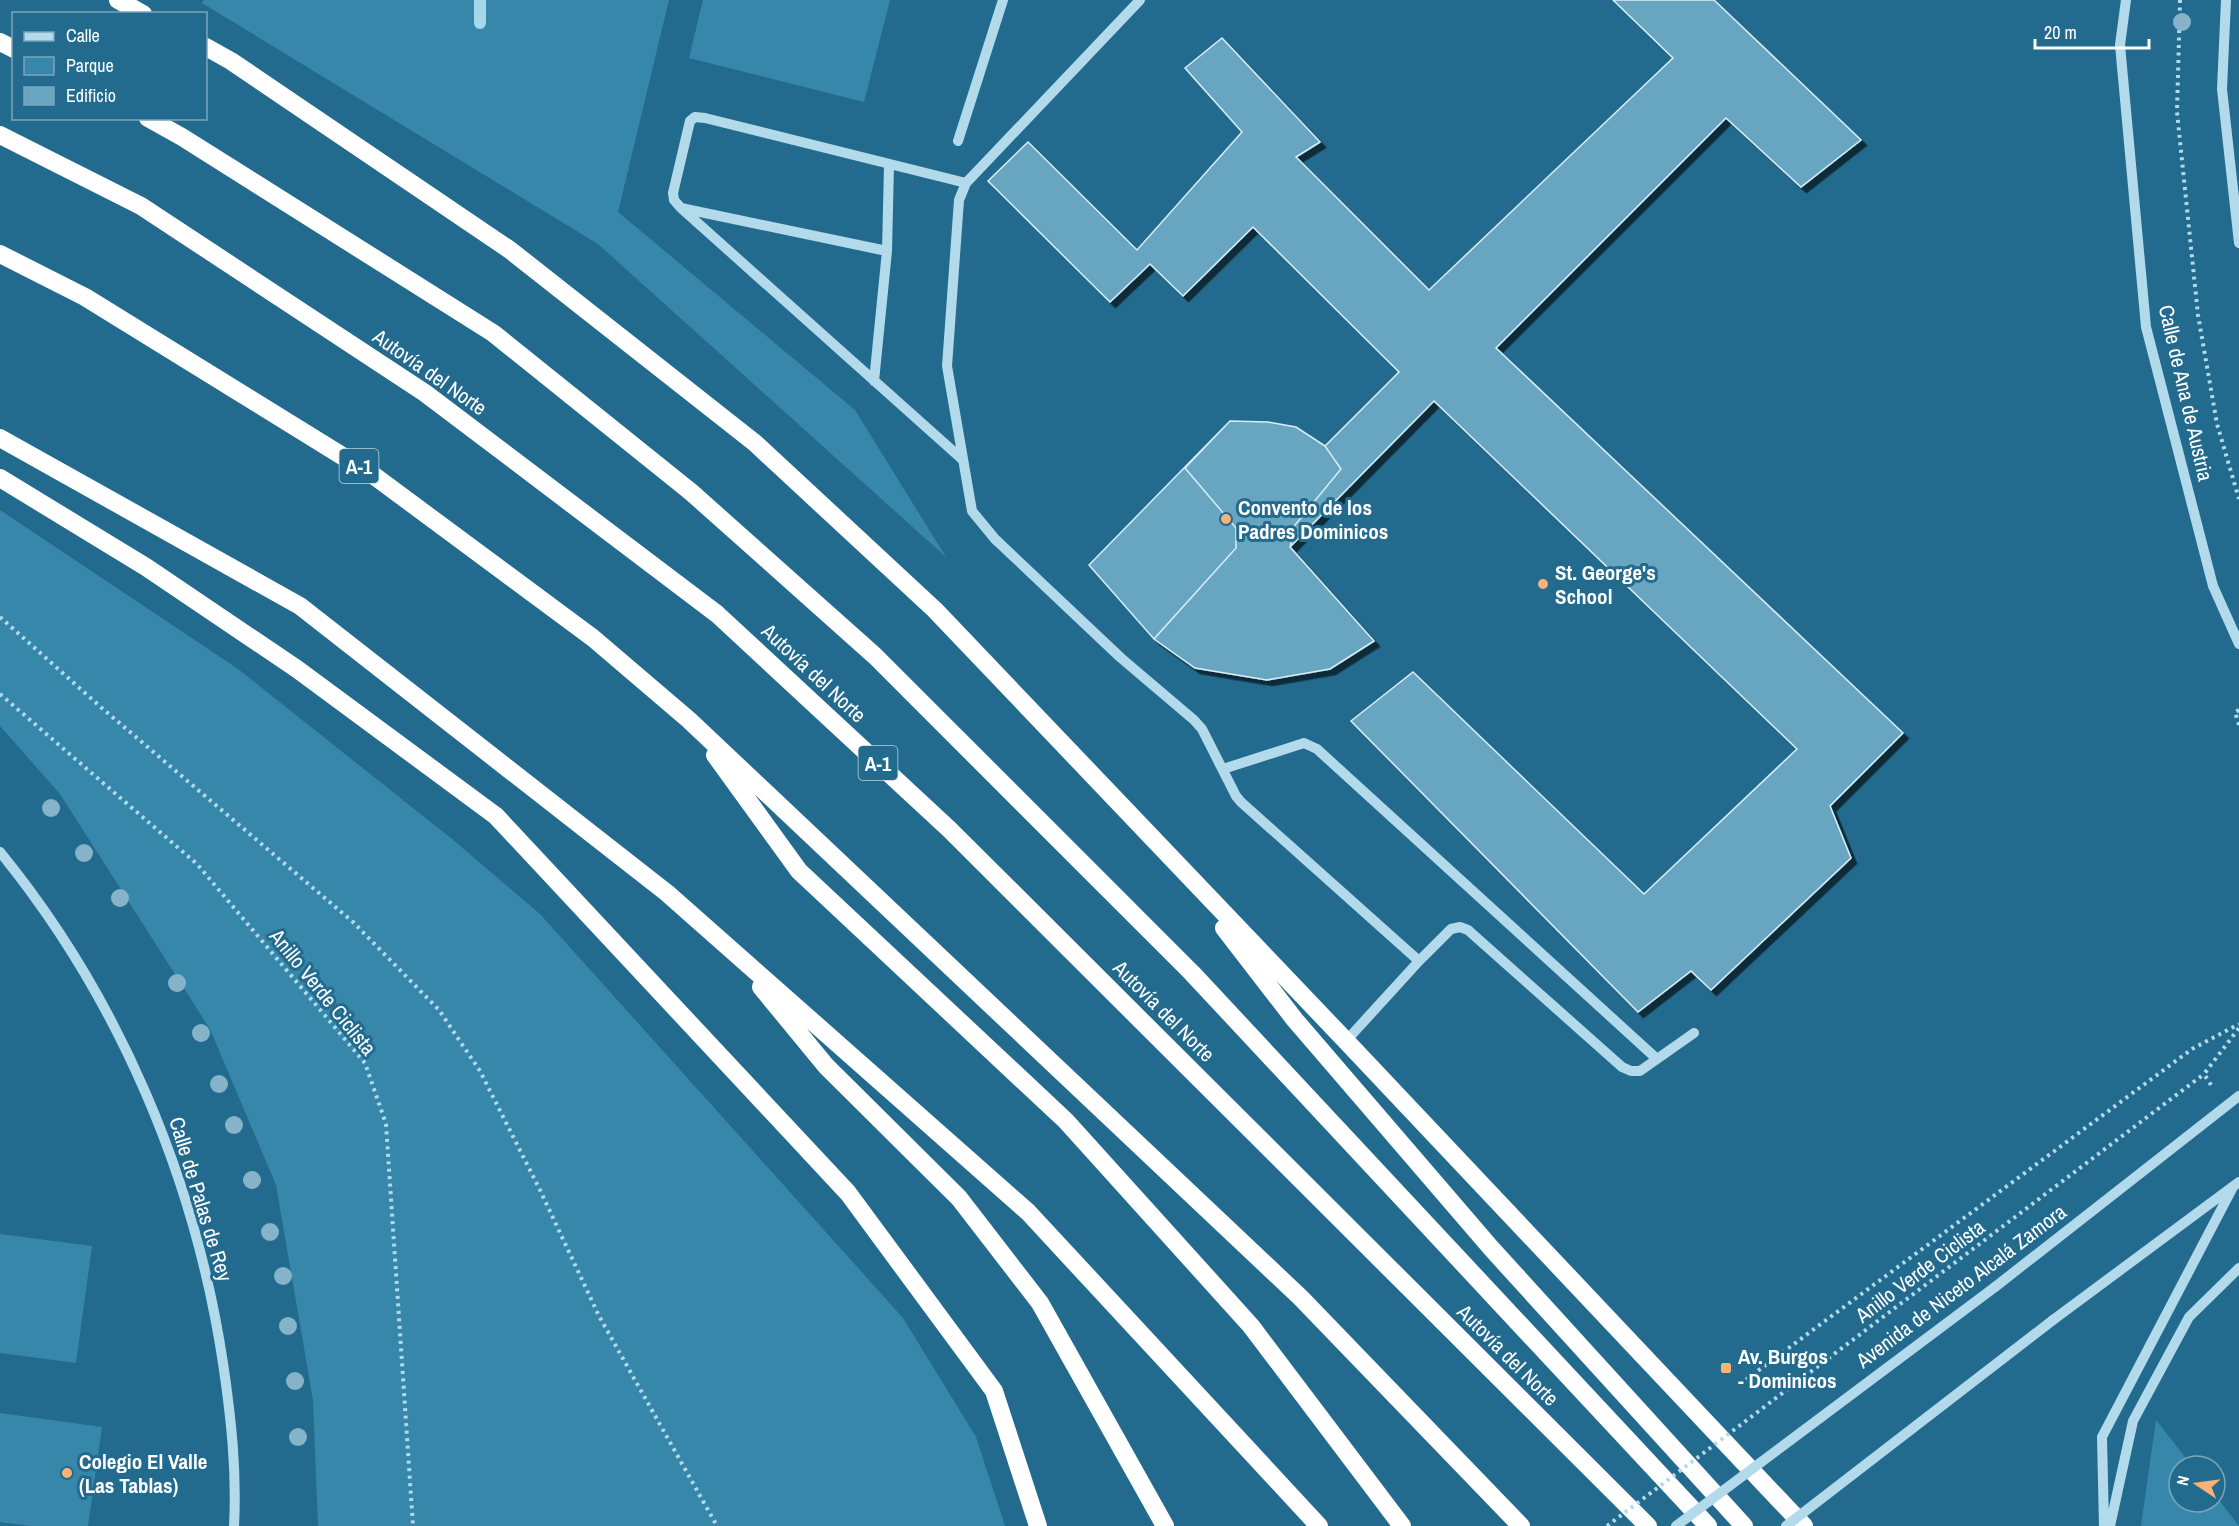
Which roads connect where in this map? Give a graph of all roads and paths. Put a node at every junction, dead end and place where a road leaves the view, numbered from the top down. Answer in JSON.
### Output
{"nodes":[{"id":1,"x":118,"y":0,"type":"edge"},
{"id":2,"x":1003,"y":0,"type":"edge"},
{"id":3,"x":1140,"y":0,"type":"edge"},
{"id":4,"x":2126,"y":0,"type":"edge"},
{"id":5,"x":2180,"y":0,"type":"edge"},
{"id":6,"x":2226,"y":0,"type":"edge"},
{"id":7,"x":139,"y":12,"type":"edge"},
{"id":8,"x":207,"y":48,"type":"edge"},
{"id":9,"x":152,"y":120,"type":"edge"},
{"id":10,"x":0,"y":135,"type":"edge"},
{"id":11,"x":958,"y":141,"type":"dead end"},
{"id":12,"x":889,"y":165,"type":"junction"},
{"id":13,"x":966,"y":183,"type":"junction"},
{"id":14,"x":681,"y":208,"type":"junction"},
{"id":15,"x":2239,"y":243,"type":"edge"},
{"id":16,"x":887,"y":251,"type":"junction"},
{"id":17,"x":0,"y":254,"type":"edge"},
{"id":18,"x":874,"y":381,"type":"junction"},
{"id":19,"x":0,"y":438,"type":"edge"},
{"id":20,"x":963,"y":460,"type":"junction"},
{"id":21,"x":0,"y":478,"type":"edge"},
{"id":22,"x":2239,"y":499,"type":"edge"},
{"id":23,"x":0,"y":616,"type":"edge"},
{"id":24,"x":2239,"y":644,"type":"edge"},
{"id":25,"x":0,"y":694,"type":"edge"},
{"id":26,"x":2239,"y":710,"type":"edge"},
{"id":27,"x":689,"y":720,"type":"junction"},
{"id":28,"x":2239,"y":724,"type":"edge"},
{"id":29,"x":1223,"y":769,"type":"junction"},
{"id":30,"x":0,"y":852,"type":"edge"},
{"id":31,"x":1168,"y":854,"type":"junction"},
{"id":32,"x":724,"y":942,"type":"junction"},
{"id":33,"x":1419,"y":961,"type":"junction"},
{"id":34,"x":2239,"y":1026,"type":"edge"},
{"id":35,"x":1694,"y":1033,"type":"dead end"},
{"id":36,"x":1346,"y":1041,"type":"junction"},
{"id":37,"x":1657,"y":1059,"type":"junction"},
{"id":38,"x":2239,"y":1096,"type":"edge"},
{"id":39,"x":2236,"y":1184,"type":"edge"},
{"id":40,"x":2239,"y":1268,"type":"edge"},
{"id":41,"x":1740,"y":1384,"type":"dead end"},
{"id":42,"x":234,"y":1526,"type":"edge"},
{"id":43,"x":413,"y":1526,"type":"edge"},
{"id":44,"x":717,"y":1526,"type":"edge"},
{"id":45,"x":1038,"y":1526,"type":"edge"},
{"id":46,"x":1166,"y":1526,"type":"edge"},
{"id":47,"x":1319,"y":1526,"type":"edge"},
{"id":48,"x":1402,"y":1526,"type":"edge"},
{"id":49,"x":1521,"y":1526,"type":"edge"},
{"id":50,"x":1607,"y":1526,"type":"edge"},
{"id":51,"x":1648,"y":1526,"type":"edge"},
{"id":52,"x":1676,"y":1526,"type":"edge"},
{"id":53,"x":1708,"y":1526,"type":"edge"},
{"id":54,"x":1744,"y":1526,"type":"edge"},
{"id":55,"x":1786,"y":1526,"type":"edge"},
{"id":56,"x":1804,"y":1526,"type":"edge"},
{"id":57,"x":2104,"y":1526,"type":"edge"},
{"id":58,"x":2110,"y":1526,"type":"edge"}],
"edges":[{"from":1,"to":7,"type":"highway"},
{"from":2,"to":11,"type":"street"},
{"from":3,"to":13,"type":"street"},
{"from":4,"to":24,"type":"street","name":"Calle de Ana de Austria"},
{"from":5,"to":22,"type":"path"},
{"from":6,"to":15,"type":"street"},
{"from":8,"to":31,"type":"highway"},
{"from":9,"to":53,"type":"highway"},
{"from":10,"to":51,"type":"highway","name":"Autovía del Norte","number":"A-1"},
{"from":12,"to":13,"type":"street"},
{"from":12,"to":14,"type":"street"},
{"from":12,"to":16,"type":"street"},
{"from":13,"to":20,"type":"street"},
{"from":14,"to":16,"type":"street"},
{"from":14,"to":18,"type":"street"},
{"from":16,"to":18,"type":"street"},
{"from":17,"to":27,"type":"highway","number":"A-1"},
{"from":18,"to":20,"type":"street"},
{"from":19,"to":32,"type":"highway"},
{"from":20,"to":29,"type":"street"},
{"from":21,"to":45,"type":"highway"},
{"from":23,"to":44,"type":"path"},
{"from":25,"to":43,"type":"path","name":"Anillo Verde Ciclista"},
{"from":26,"to":28,"type":"path"},
{"from":27,"to":48,"type":"highway"},
{"from":27,"to":49,"type":"highway","number":"A-1"},
{"from":29,"to":33,"type":"street"},
{"from":29,"to":37,"type":"street"},
{"from":30,"to":42,"type":"street","name":"Calle de Palas de Rey"},
{"from":31,"to":36,"type":"highway"},
{"from":31,"to":54,"type":"highway"},
{"from":32,"to":46,"type":"highway"},
{"from":32,"to":47,"type":"highway"},
{"from":33,"to":36,"type":"street"},
{"from":33,"to":37,"type":"street"},
{"from":34,"to":41,"type":"path"},
{"from":34,"to":50,"type":"path","name":"Anillo Verde Ciclista","bridge":true},
{"from":35,"to":37,"type":"street"},
{"from":36,"to":56,"type":"highway"},
{"from":38,"to":52,"type":"street","name":"Avenida de Niceto Alcalá Zamora","bridge":true},
{"from":39,"to":55,"type":"street","bridge":true},
{"from":39,"to":57,"type":"street"},
{"from":40,"to":58,"type":"street"}]}
